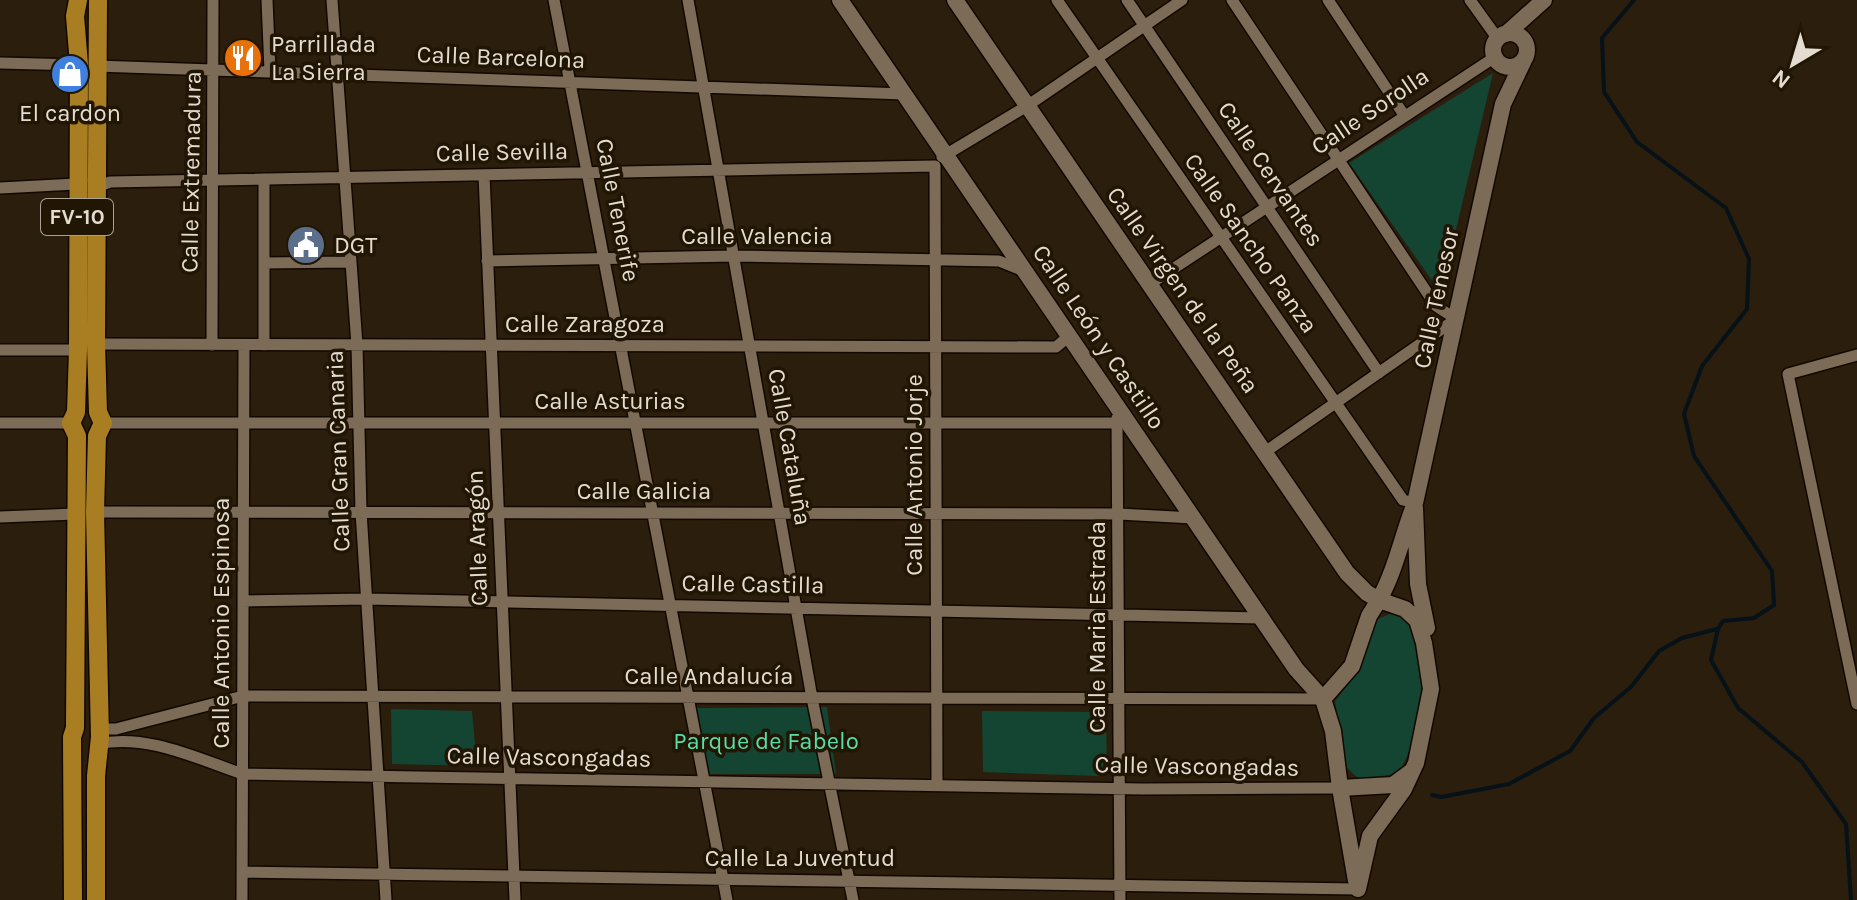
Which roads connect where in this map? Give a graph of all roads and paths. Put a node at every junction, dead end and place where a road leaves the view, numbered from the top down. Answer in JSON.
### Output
{"nodes":[{"id":1,"x":213,"y":0,"type":"edge"},
{"id":2,"x":267,"y":0,"type":"edge"},
{"id":3,"x":332,"y":0,"type":"edge"},
{"id":4,"x":554,"y":0,"type":"edge"},
{"id":5,"x":688,"y":0,"type":"edge"},
{"id":6,"x":840,"y":0,"type":"edge"},
{"id":7,"x":955,"y":0,"type":"edge"},
{"id":8,"x":1057,"y":0,"type":"edge"},
{"id":9,"x":1127,"y":0,"type":"edge"},
{"id":10,"x":1182,"y":0,"type":"edge"},
{"id":11,"x":1232,"y":0,"type":"edge"},
{"id":12,"x":1328,"y":0,"type":"edge"},
{"id":13,"x":1470,"y":0,"type":"edge"},
{"id":14,"x":1538,"y":4,"type":"edge"},
{"id":15,"x":88,"y":6,"type":"edge"},
{"id":16,"x":1145,"y":26,"type":"junction"},
{"id":17,"x":1502,"y":36,"type":"junction"},
{"id":18,"x":1525,"y":55,"type":"junction"},
{"id":19,"x":1097,"y":58,"type":"junction"},
{"id":20,"x":1496,"y":59,"type":"junction"},
{"id":21,"x":0,"y":63,"type":"edge"},
{"id":22,"x":87,"y":66,"type":"junction"},
{"id":23,"x":215,"y":70,"type":"junction"},
{"id":24,"x":270,"y":71,"type":"junction"},
{"id":25,"x":337,"y":73,"type":"junction"},
{"id":26,"x":572,"y":81,"type":"junction"},
{"id":27,"x":704,"y":86,"type":"junction"},
{"id":28,"x":904,"y":94,"type":"junction"},
{"id":29,"x":1503,"y":104,"type":"junction"},
{"id":30,"x":1027,"y":106,"type":"junction"},
{"id":31,"x":1404,"y":115,"type":"junction"},
{"id":32,"x":1338,"y":159,"type":"junction"},
{"id":33,"x":940,"y":160,"type":"junction"},
{"id":34,"x":719,"y":170,"type":"junction"},
{"id":35,"x":587,"y":173,"type":"junction"},
{"id":36,"x":484,"y":175,"type":"junction"},
{"id":37,"x":97,"y":177,"type":"junction"},
{"id":38,"x":344,"y":177,"type":"junction"},
{"id":39,"x":264,"y":179,"type":"junction"},
{"id":40,"x":211,"y":180,"type":"junction"},
{"id":41,"x":0,"y":188,"type":"edge"},
{"id":42,"x":76,"y":193,"type":"junction"},
{"id":43,"x":1267,"y":207,"type":"junction"},
{"id":44,"x":1221,"y":237,"type":"junction"},
{"id":45,"x":734,"y":256,"type":"junction"},
{"id":46,"x":487,"y":261,"type":"junction"},
{"id":47,"x":605,"y":261,"type":"junction"},
{"id":48,"x":935,"y":261,"type":"junction"},
{"id":49,"x":350,"y":262,"type":"junction"},
{"id":50,"x":264,"y":263,"type":"junction"},
{"id":51,"x":1024,"y":271,"type":"junction"},
{"id":52,"x":1150,"y":284,"type":"junction"},
{"id":53,"x":1456,"y":319,"type":"junction"},
{"id":54,"x":1069,"y":336,"type":"junction"},
{"id":55,"x":212,"y":345,"type":"junction"},
{"id":56,"x":244,"y":345,"type":"junction"},
{"id":57,"x":264,"y":345,"type":"junction"},
{"id":58,"x":357,"y":345,"type":"junction"},
{"id":59,"x":491,"y":346,"type":"junction"},
{"id":60,"x":621,"y":346,"type":"junction"},
{"id":61,"x":87,"y":347,"type":"junction"},
{"id":62,"x":750,"y":347,"type":"junction"},
{"id":63,"x":935,"y":347,"type":"junction"},
{"id":64,"x":0,"y":350,"type":"edge"},
{"id":65,"x":1857,"y":355,"type":"edge"},
{"id":66,"x":1379,"y":373,"type":"junction"},
{"id":67,"x":1114,"y":402,"type":"junction"},
{"id":68,"x":1335,"y":403,"type":"junction"},
{"id":69,"x":636,"y":422,"type":"junction"},
{"id":70,"x":0,"y":423,"type":"edge"},
{"id":71,"x":244,"y":423,"type":"junction"},
{"id":72,"x":359,"y":423,"type":"junction"},
{"id":73,"x":494,"y":423,"type":"junction"},
{"id":74,"x":763,"y":423,"type":"junction"},
{"id":75,"x":936,"y":423,"type":"junction"},
{"id":76,"x":1119,"y":423,"type":"junction"},
{"id":77,"x":75,"y":424,"type":"junction"},
{"id":78,"x":99,"y":424,"type":"junction"},
{"id":79,"x":1265,"y":452,"type":"junction"},
{"id":80,"x":1415,"y":503,"type":"junction"},
{"id":81,"x":95,"y":512,"type":"junction"},
{"id":82,"x":244,"y":512,"type":"junction"},
{"id":83,"x":361,"y":512,"type":"junction"},
{"id":84,"x":498,"y":513,"type":"junction"},
{"id":85,"x":652,"y":513,"type":"junction"},
{"id":86,"x":779,"y":513,"type":"junction"},
{"id":87,"x":936,"y":513,"type":"junction"},
{"id":88,"x":75,"y":514,"type":"junction"},
{"id":89,"x":1119,"y":514,"type":"junction"},
{"id":90,"x":0,"y":517,"type":"edge"},
{"id":91,"x":1193,"y":518,"type":"junction"},
{"id":92,"x":1401,"y":538,"type":"junction"},
{"id":93,"x":1355,"y":581,"type":"junction"},
{"id":94,"x":367,"y":599,"type":"junction"},
{"id":95,"x":1379,"y":600,"type":"junction"},
{"id":96,"x":243,"y":601,"type":"junction"},
{"id":97,"x":502,"y":602,"type":"junction"},
{"id":98,"x":669,"y":605,"type":"junction"},
{"id":99,"x":796,"y":607,"type":"junction"},
{"id":100,"x":936,"y":609,"type":"junction"},
{"id":101,"x":1118,"y":613,"type":"junction"},
{"id":102,"x":1262,"y":618,"type":"junction"},
{"id":103,"x":1296,"y":669,"type":"junction"},
{"id":104,"x":1430,"y":679,"type":"junction"},
{"id":105,"x":243,"y":696,"type":"junction"},
{"id":106,"x":373,"y":696,"type":"junction"},
{"id":107,"x":506,"y":697,"type":"junction"},
{"id":108,"x":686,"y":698,"type":"junction"},
{"id":109,"x":812,"y":698,"type":"junction"},
{"id":110,"x":936,"y":699,"type":"junction"},
{"id":111,"x":1118,"y":699,"type":"junction"},
{"id":112,"x":1323,"y":699,"type":"junction"},
{"id":113,"x":1293,"y":700,"type":"junction"},
{"id":114,"x":1857,"y":704,"type":"edge"},
{"id":115,"x":98,"y":736,"type":"junction"},
{"id":116,"x":74,"y":737,"type":"junction"},
{"id":117,"x":1412,"y":771,"type":"junction"},
{"id":118,"x":243,"y":774,"type":"junction"},
{"id":119,"x":378,"y":776,"type":"junction"},
{"id":120,"x":510,"y":779,"type":"junction"},
{"id":121,"x":702,"y":781,"type":"junction"},
{"id":122,"x":831,"y":784,"type":"junction"},
{"id":123,"x":937,"y":785,"type":"junction"},
{"id":124,"x":1121,"y":787,"type":"junction"},
{"id":125,"x":1340,"y":788,"type":"junction"},
{"id":126,"x":242,"y":872,"type":"junction"},
{"id":127,"x":384,"y":874,"type":"junction"},
{"id":128,"x":514,"y":877,"type":"junction"},
{"id":129,"x":849,"y":879,"type":"junction"},
{"id":130,"x":723,"y":880,"type":"junction"},
{"id":131,"x":1120,"y":885,"type":"junction"},
{"id":132,"x":1359,"y":894,"type":"edge"},
{"id":133,"x":73,"y":900,"type":"edge"},
{"id":134,"x":96,"y":900,"type":"edge"},
{"id":135,"x":242,"y":900,"type":"edge"},
{"id":136,"x":386,"y":900,"type":"edge"},
{"id":137,"x":515,"y":900,"type":"edge"},
{"id":138,"x":727,"y":900,"type":"edge"},
{"id":139,"x":853,"y":900,"type":"edge"},
{"id":140,"x":1120,"y":900,"type":"edge"}],
"edges":[{"from":1,"to":23,"type":"street","name":"Calle Extremadura"},
{"from":2,"to":24,"type":"street"},
{"from":3,"to":25,"type":"street","name":"Calle Gran Canaria"},
{"from":4,"to":26,"type":"street","name":"Calle Tenerife"},
{"from":5,"to":27,"type":"street","name":"Calle Cataluña"},
{"from":6,"to":28,"type":"street","name":"Calle León y Castillo"},
{"from":7,"to":30,"type":"street","name":"Calle Virgen de la Peña"},
{"from":8,"to":19,"type":"street","name":"Calle Sancho Panza"},
{"from":9,"to":16,"type":"street","name":"Calle Cervantes"},
{"from":10,"to":16,"type":"street"},
{"from":11,"to":32,"type":"street"},
{"from":12,"to":31,"type":"street"},
{"from":13,"to":17,"type":"street"},
{"from":14,"to":17,"type":"street"},
{"from":14,"to":18,"type":"street","name":"Calle Tenesor"},
{"from":15,"to":22,"type":"main road","number":"FV-10"},
{"from":16,"to":19,"type":"street"},
{"from":16,"to":43,"type":"street","name":"Calle Cervantes"},
{"from":17,"to":18,"type":"street"},
{"from":17,"to":20,"type":"street"},
{"from":18,"to":20,"type":"street"},
{"from":18,"to":29,"type":"street","name":"Calle Tenesor"},
{"from":19,"to":30,"type":"street"},
{"from":19,"to":44,"type":"street","name":"Calle Sancho Panza"},
{"from":20,"to":29,"type":"street","name":"Calle Tenesor"},
{"from":20,"to":31,"type":"street","name":"Calle Sorolla"},
{"from":21,"to":22,"type":"street","name":"Calle Barcelona"},
{"from":22,"to":23,"type":"street","name":"Calle Barcelona"},
{"from":22,"to":37,"type":"main road","number":"FV-10"},
{"from":22,"to":42,"type":"main road","number":"FV-10"},
{"from":23,"to":24,"type":"street","name":"Calle Barcelona"},
{"from":23,"to":40,"type":"street","name":"Calle Extremadura"},
{"from":24,"to":25,"type":"street","name":"Calle Barcelona"},
{"from":25,"to":26,"type":"street","name":"Calle Barcelona"},
{"from":25,"to":38,"type":"street","name":"Calle Gran Canaria"},
{"from":26,"to":27,"type":"street","name":"Calle Barcelona"},
{"from":26,"to":35,"type":"street","name":"Calle Tenerife"},
{"from":27,"to":28,"type":"street","name":"Calle Barcelona"},
{"from":27,"to":34,"type":"street","name":"Calle Cataluña"},
{"from":28,"to":33,"type":"street","name":"Calle León y Castillo"},
{"from":29,"to":53,"type":"street","name":"Calle Tenesor"},
{"from":30,"to":33,"type":"street"},
{"from":30,"to":52,"type":"street","name":"Calle Virgen de la Peña"},
{"from":31,"to":32,"type":"street","name":"Calle Sorolla"},
{"from":32,"to":43,"type":"street","name":"Calle Sorolla"},
{"from":32,"to":53,"type":"street"},
{"from":33,"to":34,"type":"street","name":"Calle Sevilla"},
{"from":33,"to":48,"type":"street","name":"Calle Antonio Jorje"},
{"from":33,"to":51,"type":"street","name":"Calle León y Castillo"},
{"from":34,"to":35,"type":"street","name":"Calle Sevilla"},
{"from":34,"to":45,"type":"street","name":"Calle Cataluña"},
{"from":35,"to":36,"type":"street","name":"Calle Sevilla"},
{"from":35,"to":47,"type":"street","name":"Calle Tenerife"},
{"from":36,"to":38,"type":"street","name":"Calle Sevilla"},
{"from":36,"to":46,"type":"street","name":"Calle Aragón"},
{"from":37,"to":40,"type":"street","name":"Calle Sevilla"},
{"from":37,"to":42,"type":"street"},
{"from":37,"to":42,"type":"street"},
{"from":37,"to":61,"type":"main road","number":"FV-10"},
{"from":38,"to":39,"type":"street","name":"Calle Sevilla"},
{"from":38,"to":49,"type":"street","name":"Calle Gran Canaria"},
{"from":39,"to":40,"type":"street","name":"Calle Sevilla"},
{"from":39,"to":50,"type":"street"},
{"from":40,"to":55,"type":"street","name":"Calle Extremadura"},
{"from":41,"to":42,"type":"street"},
{"from":42,"to":61,"type":"main road","number":"FV-10"},
{"from":43,"to":44,"type":"street","name":"Calle Sorolla"},
{"from":43,"to":66,"type":"street","name":"Calle Cervantes"},
{"from":44,"to":52,"type":"street","name":"Calle Sorolla"},
{"from":44,"to":68,"type":"street","name":"Calle Sancho Panza"},
{"from":45,"to":47,"type":"street","name":"Calle Valencia"},
{"from":45,"to":48,"type":"street","name":"Calle Valencia"},
{"from":45,"to":62,"type":"street","name":"Calle Cataluña"},
{"from":46,"to":47,"type":"street","name":"Calle Valencia"},
{"from":46,"to":59,"type":"street","name":"Calle Aragón"},
{"from":47,"to":60,"type":"street","name":"Calle Tenerife"},
{"from":48,"to":51,"type":"street","name":"Calle Valencia"},
{"from":48,"to":63,"type":"street","name":"Calle Antonio Jorje"},
{"from":49,"to":50,"type":"street"},
{"from":49,"to":58,"type":"street","name":"Calle Gran Canaria"},
{"from":50,"to":57,"type":"street"},
{"from":51,"to":54,"type":"street","name":"Calle León y Castillo"},
{"from":52,"to":79,"type":"street","name":"Calle Virgen de la Peña"},
{"from":53,"to":66,"type":"street"},
{"from":53,"to":80,"type":"street","name":"Calle Tenesor"},
{"from":54,"to":63,"type":"street","name":"Calle Zaragoza"},
{"from":54,"to":67,"type":"street","name":"Calle León y Castillo"},
{"from":55,"to":56,"type":"street","name":"Calle Zaragoza"},
{"from":55,"to":61,"type":"street","name":"Calle Zaragoza"},
{"from":56,"to":57,"type":"street","name":"Calle Zaragoza"},
{"from":56,"to":71,"type":"street","name":"Calle Antonio Espinosa"},
{"from":57,"to":58,"type":"street","name":"Calle Zaragoza"},
{"from":58,"to":59,"type":"street","name":"Calle Zaragoza"},
{"from":58,"to":72,"type":"street","name":"Calle Gran Canaria"},
{"from":59,"to":60,"type":"street","name":"Calle Zaragoza"},
{"from":59,"to":73,"type":"street","name":"Calle Aragón"},
{"from":60,"to":62,"type":"street","name":"Calle Zaragoza"},
{"from":60,"to":69,"type":"street","name":"Calle Tenerife"},
{"from":61,"to":64,"type":"street","name":"Calle Zaragoza"},
{"from":61,"to":77,"type":"main road","number":"FV-10"},
{"from":61,"to":78,"type":"main road","number":"FV-10"},
{"from":62,"to":63,"type":"street","name":"Calle Zaragoza"},
{"from":62,"to":74,"type":"street","name":"Calle Cataluña"},
{"from":63,"to":75,"type":"street","name":"Calle Antonio Jorje"},
{"from":65,"to":114,"type":"street"},
{"from":66,"to":68,"type":"street"},
{"from":67,"to":76,"type":"street","name":"Calle Maria Estrada"},
{"from":67,"to":91,"type":"street","name":"Calle León y Castillo"},
{"from":68,"to":79,"type":"street"},
{"from":68,"to":80,"type":"street","name":"Calle Sancho Panza"},
{"from":69,"to":73,"type":"street","name":"Calle Asturias"},
{"from":69,"to":74,"type":"street","name":"Calle Asturias"},
{"from":69,"to":85,"type":"street","name":"Calle Tenerife"},
{"from":70,"to":77,"type":"street"},
{"from":71,"to":72,"type":"street","name":"Calle Asturias"},
{"from":71,"to":78,"type":"street","name":"Calle Asturias"},
{"from":71,"to":82,"type":"street","name":"Calle Antonio Espinosa"},
{"from":72,"to":73,"type":"street","name":"Calle Asturias"},
{"from":72,"to":83,"type":"street","name":"Calle Gran Canaria"},
{"from":73,"to":84,"type":"street","name":"Calle Aragón"},
{"from":74,"to":75,"type":"street","name":"Calle Asturias"},
{"from":74,"to":86,"type":"street","name":"Calle Cataluña"},
{"from":75,"to":76,"type":"street","name":"Calle Asturias"},
{"from":75,"to":87,"type":"street","name":"Calle Antonio Jorje"},
{"from":76,"to":89,"type":"street","name":"Calle Maria Estrada"},
{"from":77,"to":78,"type":"main road"},
{"from":77,"to":78,"type":"main road"},
{"from":77,"to":88,"type":"main road","number":"FV-10"},
{"from":78,"to":81,"type":"main road","number":"FV-10"},
{"from":79,"to":93,"type":"street","name":"Calle Virgen de la Peña"},
{"from":80,"to":92,"type":"street","name":"Calle Tenesor"},
{"from":80,"to":104,"type":"street","name":"Calle Tenesor"},
{"from":81,"to":82,"type":"street","name":"Calle Galicia"},
{"from":81,"to":115,"type":"main road","number":"FV-10"},
{"from":82,"to":83,"type":"street","name":"Calle Galicia"},
{"from":82,"to":96,"type":"street","name":"Calle Antonio Espinosa"},
{"from":83,"to":84,"type":"street","name":"Calle Galicia"},
{"from":83,"to":94,"type":"street","name":"Calle Gran Canaria"},
{"from":84,"to":85,"type":"street","name":"Calle Galicia"},
{"from":84,"to":97,"type":"street","name":"Calle Aragón"},
{"from":85,"to":86,"type":"street","name":"Calle Galicia"},
{"from":85,"to":98,"type":"street","name":"Calle Tenerife"},
{"from":86,"to":87,"type":"street","name":"Calle Galicia"},
{"from":86,"to":99,"type":"street","name":"Calle Cataluña"},
{"from":87,"to":89,"type":"street","name":"Calle Galicia"},
{"from":87,"to":100,"type":"street","name":"Calle Antonio Jorje"},
{"from":88,"to":90,"type":"street"},
{"from":88,"to":116,"type":"main road","number":"FV-10"},
{"from":89,"to":91,"type":"street","name":"Calle Galicia"},
{"from":89,"to":101,"type":"street","name":"Calle Maria Estrada"},
{"from":91,"to":102,"type":"street","name":"Calle León y Castillo"},
{"from":92,"to":93,"type":"street"},
{"from":92,"to":95,"type":"street","name":"Calle Tenesor"},
{"from":93,"to":95,"type":"street","name":"Calle Virgen de la Peña"},
{"from":94,"to":96,"type":"street","name":"Calle Castilla"},
{"from":94,"to":97,"type":"street","name":"Calle Castilla"},
{"from":94,"to":106,"type":"street","name":"Calle Gran Canaria"},
{"from":95,"to":104,"type":"street","name":"Calle Virgen de la Peña"},
{"from":95,"to":112,"type":"street","name":"Calle Tenesor"},
{"from":96,"to":105,"type":"street","name":"Calle Antonio Espinosa"},
{"from":97,"to":98,"type":"street","name":"Calle Castilla"},
{"from":97,"to":107,"type":"street","name":"Calle Aragón"},
{"from":98,"to":99,"type":"street","name":"Calle Castilla"},
{"from":98,"to":108,"type":"street","name":"Calle Tenerife"},
{"from":99,"to":100,"type":"street","name":"Calle Castilla"},
{"from":99,"to":109,"type":"street","name":"Calle Cataluña"},
{"from":100,"to":101,"type":"street","name":"Calle Castilla"},
{"from":100,"to":110,"type":"street","name":"Calle Antonio Jorje"},
{"from":101,"to":102,"type":"street","name":"Calle Castilla"},
{"from":101,"to":111,"type":"street","name":"Calle Maria Estrada"},
{"from":102,"to":103,"type":"street","name":"Calle León y Castillo"},
{"from":103,"to":112,"type":"street","name":"Calle León y Castillo"},
{"from":103,"to":113,"type":"street"},
{"from":104,"to":117,"type":"street"},
{"from":105,"to":106,"type":"street","name":"Calle Andalucía"},
{"from":105,"to":115,"type":"street","name":"Calle Andalucía"},
{"from":105,"to":118,"type":"street","name":"Calle Antonio Espinosa"},
{"from":106,"to":107,"type":"street","name":"Calle Andalucía"},
{"from":106,"to":119,"type":"street","name":"Calle Gran Canaria"},
{"from":107,"to":108,"type":"street","name":"Calle Andalucía"},
{"from":107,"to":120,"type":"street","name":"Calle Aragón"},
{"from":108,"to":109,"type":"street","name":"Calle Andalucía"},
{"from":108,"to":121,"type":"street","name":"Calle Tenerife"},
{"from":109,"to":110,"type":"street","name":"Calle Andalucía"},
{"from":109,"to":122,"type":"street","name":"Calle Cataluña"},
{"from":110,"to":111,"type":"street","name":"Calle Andalucía"},
{"from":110,"to":123,"type":"street","name":"Calle Antonio Jorje"},
{"from":111,"to":113,"type":"street","name":"Calle Andalucía"},
{"from":111,"to":124,"type":"street","name":"Calle Maria Estrada"},
{"from":112,"to":113,"type":"street","name":"Calle Andalucía"},
{"from":112,"to":125,"type":"street"},
{"from":115,"to":116,"type":"main road"},
{"from":115,"to":118,"type":"street","name":"Calle Vascongadas"},
{"from":115,"to":134,"type":"main road","number":"FV-10"},
{"from":116,"to":133,"type":"main road","number":"FV-10"},
{"from":117,"to":125,"type":"street"},
{"from":117,"to":132,"type":"street"},
{"from":118,"to":119,"type":"street","name":"Calle Vascongadas"},
{"from":118,"to":126,"type":"street","name":"Calle Antonio Espinosa"},
{"from":119,"to":120,"type":"street","name":"Calle Vascongadas"},
{"from":119,"to":127,"type":"street","name":"Calle Gran Canaria"},
{"from":120,"to":121,"type":"street","name":"Calle Vascongadas"},
{"from":120,"to":128,"type":"street","name":"Calle Aragón"},
{"from":121,"to":122,"type":"street","name":"Calle Vascongadas"},
{"from":121,"to":130,"type":"street","name":"Calle Tenerife"},
{"from":122,"to":123,"type":"street","name":"Calle Vascongadas"},
{"from":122,"to":129,"type":"street","name":"Calle Cataluña"},
{"from":123,"to":124,"type":"street","name":"Calle Vascongadas"},
{"from":124,"to":125,"type":"street","name":"Calle Vascongadas"},
{"from":124,"to":131,"type":"street","name":"Calle Maria Estrada"},
{"from":125,"to":132,"type":"street"},
{"from":126,"to":127,"type":"street","name":"Calle La Juventud"},
{"from":126,"to":135,"type":"street","name":"Calle Antonio Espinosa"},
{"from":127,"to":128,"type":"street","name":"Calle La Juventud"},
{"from":127,"to":136,"type":"street","name":"Calle Gran Canaria"},
{"from":128,"to":130,"type":"street","name":"Calle La Juventud"},
{"from":128,"to":137,"type":"street","name":"Calle Aragón"},
{"from":129,"to":130,"type":"street","name":"Calle La Juventud"},
{"from":129,"to":131,"type":"street","name":"Calle La Juventud"},
{"from":129,"to":139,"type":"street","name":"Calle Cataluña"},
{"from":130,"to":138,"type":"street","name":"Calle Tenerife"},
{"from":131,"to":132,"type":"street","name":"Calle La Juventud"},
{"from":131,"to":140,"type":"street","name":"Calle Maria Estrada"}]}
